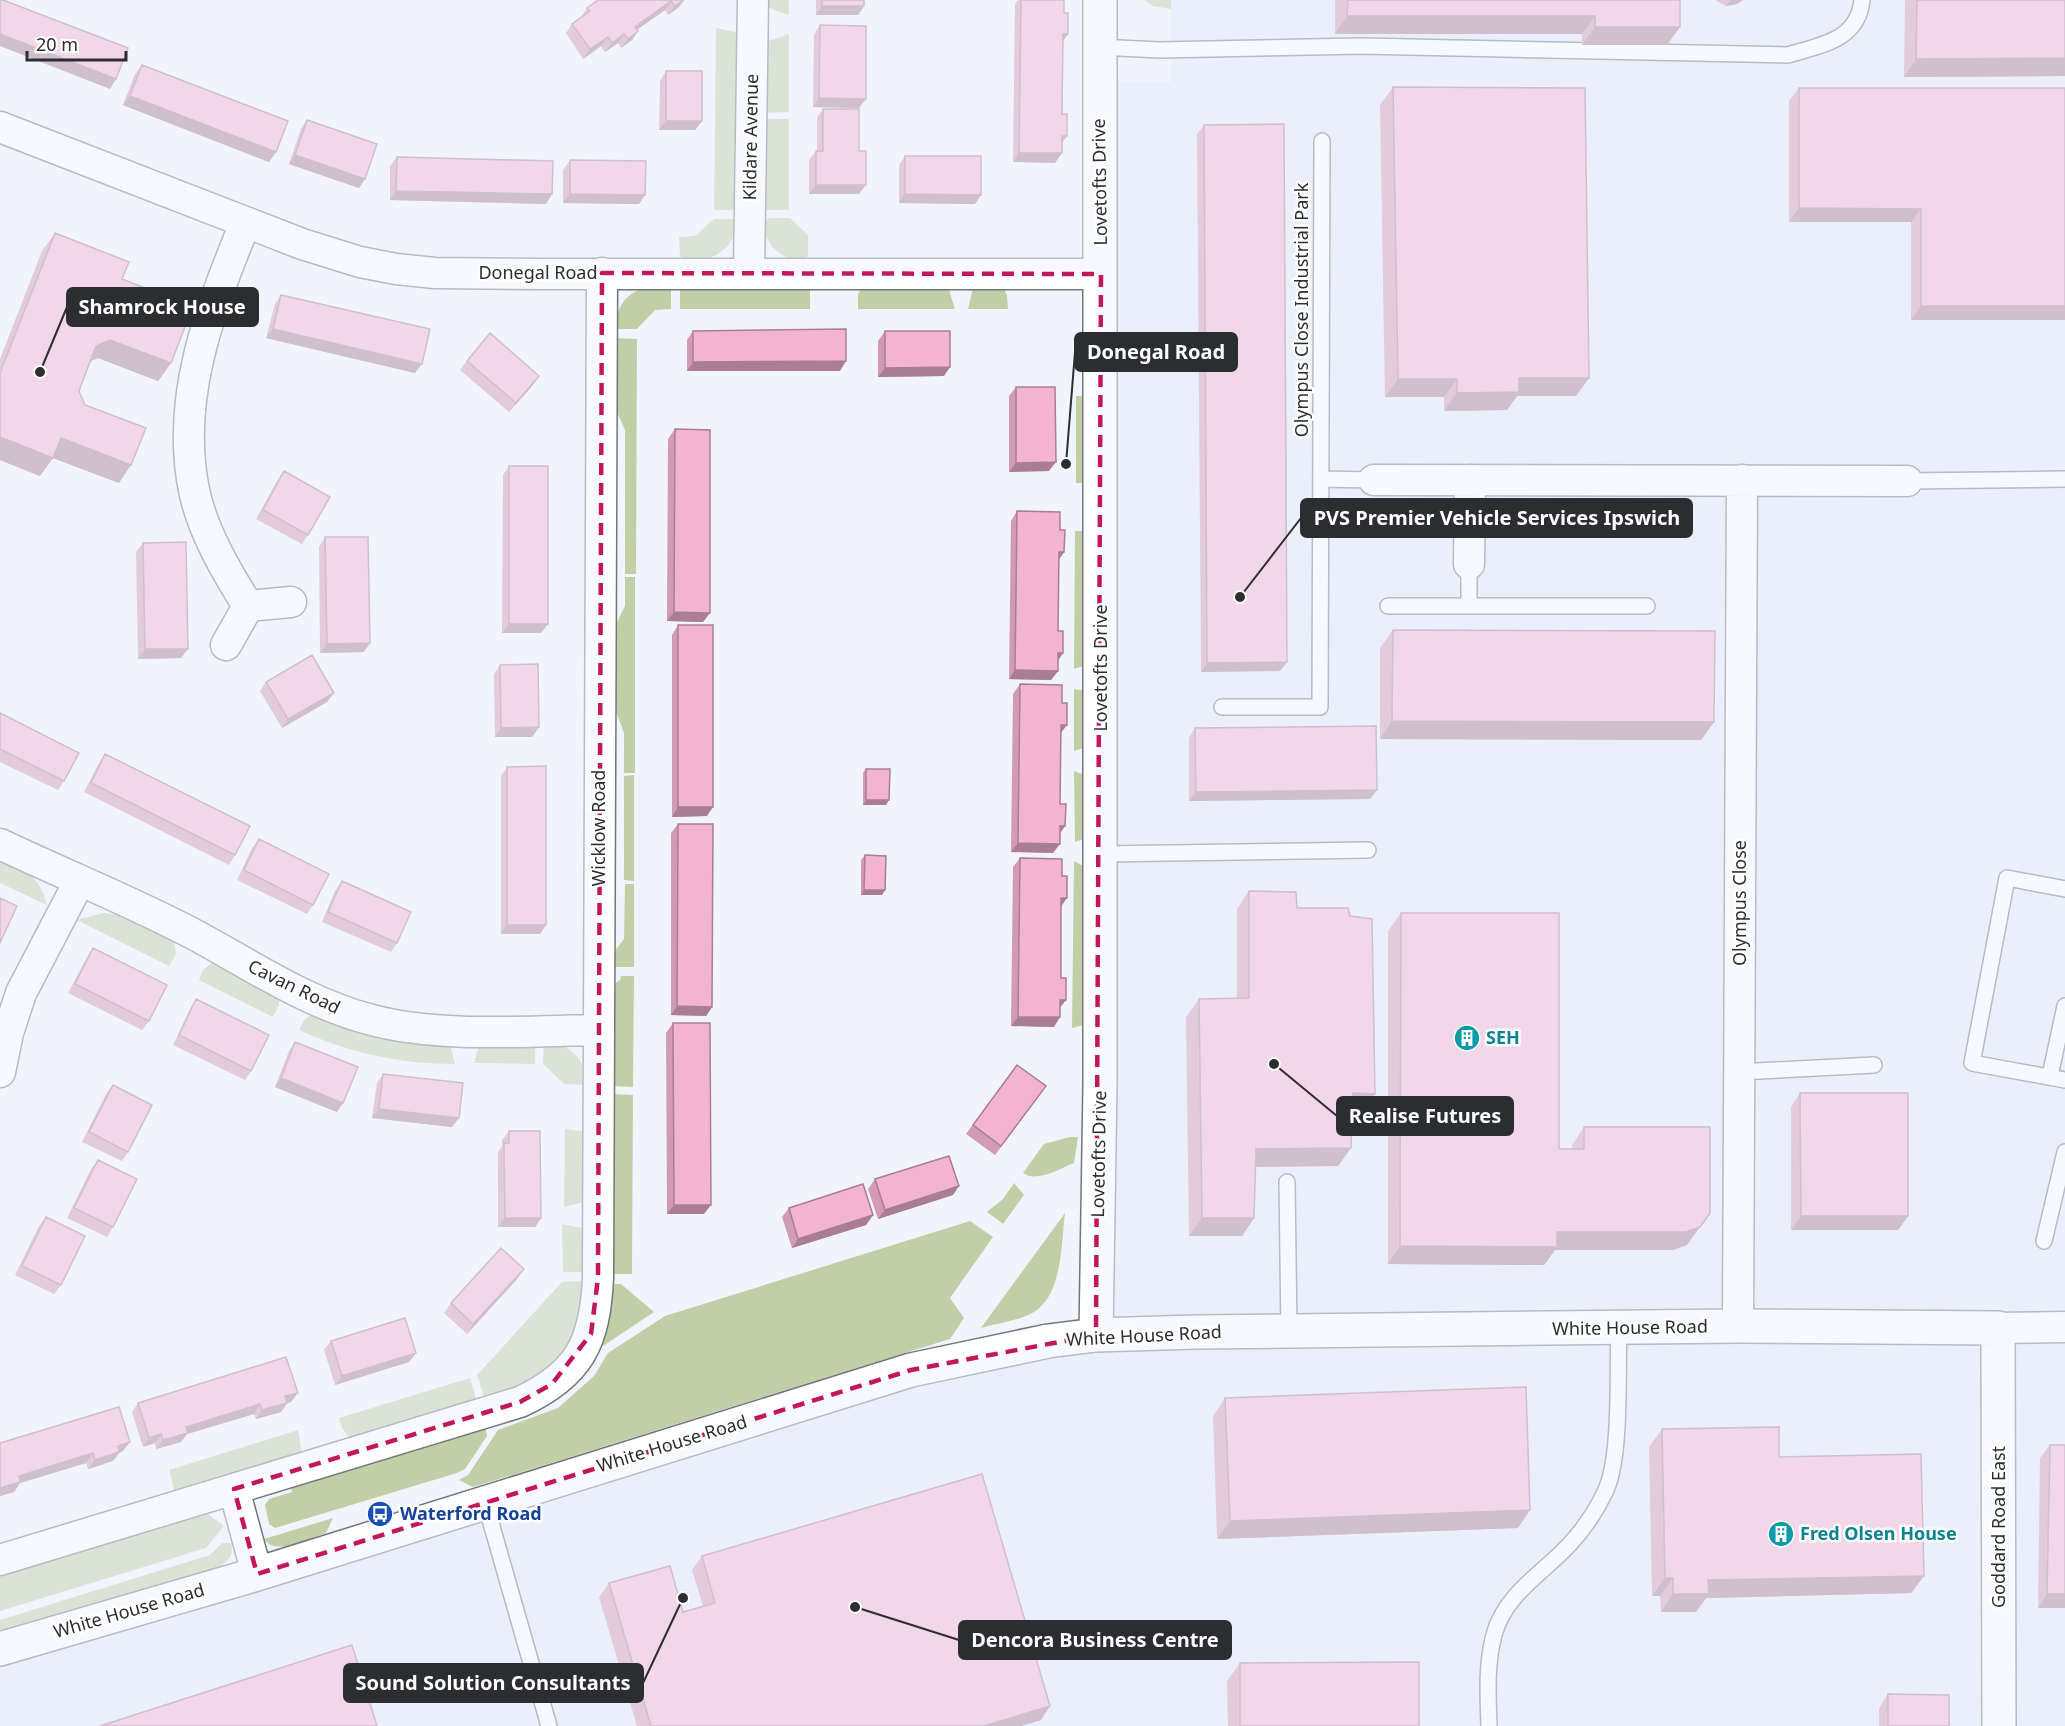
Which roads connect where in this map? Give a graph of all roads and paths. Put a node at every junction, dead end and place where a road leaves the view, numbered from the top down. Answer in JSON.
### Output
{"nodes":[{"id":1,"x":753,"y":0,"type":"edge"},
{"id":2,"x":1100,"y":0,"type":"edge"},
{"id":3,"x":1862,"y":0,"type":"edge"},
{"id":4,"x":1098,"y":47,"type":"junction"},
{"id":5,"x":0,"y":127,"type":"edge"},
{"id":6,"x":1322,"y":141,"type":"dead end"},
{"id":7,"x":245,"y":223,"type":"junction"},
{"id":8,"x":602,"y":273,"type":"junction"},
{"id":9,"x":749,"y":273,"type":"junction"},
{"id":10,"x":1101,"y":274,"type":"junction"},
{"id":11,"x":1321,"y":479,"type":"junction"},
{"id":12,"x":2065,"y":479,"type":"edge"},
{"id":13,"x":1374,"y":480,"type":"joint"},
{"id":14,"x":1470,"y":480,"type":"junction"},
{"id":15,"x":1742,"y":480,"type":"junction"},
{"id":16,"x":1907,"y":481,"type":"joint"},
{"id":17,"x":1469,"y":564,"type":"joint"},
{"id":18,"x":291,"y":602,"type":"dead end"},
{"id":19,"x":248,"y":606,"type":"junction"},
{"id":20,"x":1388,"y":606,"type":"dead end"},
{"id":21,"x":1469,"y":606,"type":"junction"},
{"id":22,"x":1647,"y":606,"type":"dead end"},
{"id":23,"x":226,"y":645,"type":"dead end"},
{"id":24,"x":1222,"y":707,"type":"dead end"},
{"id":25,"x":0,"y":844,"type":"edge"},
{"id":26,"x":1368,"y":850,"type":"dead end"},
{"id":27,"x":1101,"y":854,"type":"junction"},
{"id":28,"x":79,"y":882,"type":"junction"},
{"id":29,"x":2065,"y":890,"type":"edge"},
{"id":30,"x":2065,"y":1006,"type":"edge"},
{"id":31,"x":598,"y":1030,"type":"junction"},
{"id":32,"x":1874,"y":1065,"type":"dead end"},
{"id":33,"x":1739,"y":1071,"type":"junction"},
{"id":34,"x":0,"y":1072,"type":"edge"},
{"id":35,"x":2050,"y":1076,"type":"junction"},
{"id":36,"x":2065,"y":1080,"type":"edge"},
{"id":37,"x":2065,"y":1152,"type":"edge"},
{"id":38,"x":1287,"y":1182,"type":"dead end"},
{"id":39,"x":2044,"y":1241,"type":"dead end"},
{"id":40,"x":1738,"y":1326,"type":"junction"},
{"id":41,"x":2065,"y":1327,"type":"edge"},
{"id":42,"x":1998,"y":1328,"type":"junction"},
{"id":43,"x":1619,"y":1329,"type":"junction"},
{"id":44,"x":1289,"y":1331,"type":"junction"},
{"id":45,"x":1096,"y":1335,"type":"junction"},
{"id":46,"x":234,"y":1489,"type":"junction"},
{"id":47,"x":485,"y":1502,"type":"junction"},
{"id":48,"x":0,"y":1560,"type":"edge"},
{"id":49,"x":257,"y":1574,"type":"junction"},
{"id":50,"x":0,"y":1648,"type":"edge"},
{"id":51,"x":549,"y":1726,"type":"edge"},
{"id":52,"x":1489,"y":1726,"type":"edge"},
{"id":53,"x":1999,"y":1726,"type":"edge"}],
"edges":[{"from":1,"to":9,"type":"street","name":"Kildare Avenue"},
{"from":2,"to":4,"type":"street","name":"Lovetofts Drive"},
{"from":3,"to":4,"type":"lane"},
{"from":4,"to":10,"type":"street","name":"Lovetofts Drive"},
{"from":5,"to":7,"type":"street","name":"Donegal Road"},
{"from":6,"to":11,"type":"lane","name":"Olympus Close Industrial Park"},
{"from":7,"to":8,"type":"street","name":"Donegal Road"},
{"from":7,"to":19,"type":"street"},
{"from":8,"to":9,"type":"street","name":"Donegal Road"},
{"from":8,"to":31,"type":"street","name":"Wicklow Road"},
{"from":9,"to":10,"type":"street","name":"Donegal Road"},
{"from":10,"to":27,"type":"street","name":"Lovetofts Drive"},
{"from":11,"to":13,"type":"lane"},
{"from":11,"to":24,"type":"lane","name":"Olympus Close Industrial Park"},
{"from":12,"to":16,"type":"lane"},
{"from":13,"to":14,"type":"street"},
{"from":14,"to":15,"type":"street"},
{"from":14,"to":17,"type":"street"},
{"from":15,"to":16,"type":"street"},
{"from":15,"to":33,"type":"street","name":"Olympus Close"},
{"from":17,"to":21,"type":"lane"},
{"from":18,"to":19,"type":"street"},
{"from":19,"to":23,"type":"street"},
{"from":20,"to":21,"type":"lane"},
{"from":21,"to":22,"type":"lane"},
{"from":25,"to":28,"type":"street","name":"Cavan Road"},
{"from":26,"to":27,"type":"lane"},
{"from":27,"to":45,"type":"street","name":"Lovetofts Drive"},
{"from":28,"to":31,"type":"street","name":"Cavan Road"},
{"from":28,"to":34,"type":"street"},
{"from":29,"to":35,"type":"lane"},
{"from":30,"to":35,"type":"lane"},
{"from":31,"to":46,"type":"street","name":"Wicklow Road"},
{"from":32,"to":33,"type":"lane"},
{"from":33,"to":40,"type":"street","name":"Olympus Close"},
{"from":35,"to":36,"type":"lane"},
{"from":37,"to":39,"type":"lane"},
{"from":38,"to":44,"type":"lane"},
{"from":40,"to":42,"type":"street","name":"White House Road"},
{"from":40,"to":43,"type":"street","name":"White House Road"},
{"from":41,"to":42,"type":"street","name":"White House Road"},
{"from":42,"to":53,"type":"street","name":"Goddard Road East"},
{"from":43,"to":44,"type":"street","name":"White House Road"},
{"from":43,"to":52,"type":"lane"},
{"from":44,"to":45,"type":"street","name":"White House Road"},
{"from":45,"to":47,"type":"street","name":"White House Road"},
{"from":46,"to":48,"type":"street"},
{"from":46,"to":49,"type":"street"},
{"from":47,"to":49,"type":"street","name":"White House Road"},
{"from":47,"to":51,"type":"lane"},
{"from":49,"to":50,"type":"street","name":"White House Road"}]}
